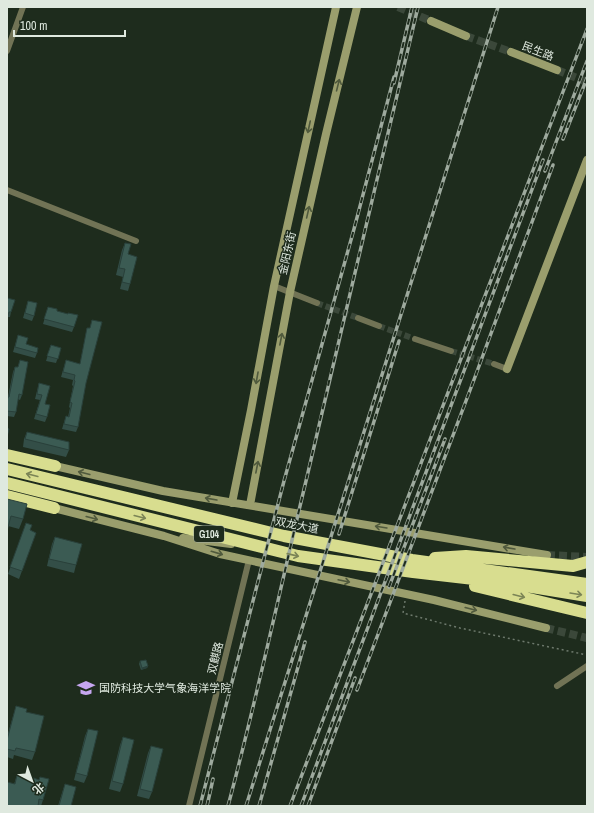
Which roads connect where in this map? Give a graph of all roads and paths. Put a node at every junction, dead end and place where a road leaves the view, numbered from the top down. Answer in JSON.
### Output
{"nodes":[{"id":1,"x":23,"y":7,"type":"edge"},
{"id":2,"x":336,"y":7,"type":"edge"},
{"id":3,"x":357,"y":7,"type":"edge"},
{"id":4,"x":431,"y":21,"type":"tunnel mouth"},
{"id":5,"x":466,"y":36,"type":"tunnel mouth"},
{"id":6,"x":7,"y":51,"type":"edge"},
{"id":7,"x":511,"y":52,"type":"tunnel mouth"},
{"id":8,"x":557,"y":70,"type":"tunnel mouth"},
{"id":9,"x":587,"y":160,"type":"edge"},
{"id":10,"x":7,"y":190,"type":"edge"},
{"id":11,"x":136,"y":241,"type":"dead end"},
{"id":12,"x":274,"y":286,"type":"junction"},
{"id":13,"x":290,"y":292,"type":"junction"},
{"id":14,"x":317,"y":303,"type":"tunnel mouth"},
{"id":15,"x":358,"y":318,"type":"tunnel mouth"},
{"id":16,"x":379,"y":326,"type":"tunnel mouth"},
{"id":17,"x":415,"y":340,"type":"tunnel mouth"},
{"id":18,"x":451,"y":351,"type":"tunnel mouth"},
{"id":19,"x":494,"y":364,"type":"tunnel mouth"},
{"id":20,"x":507,"y":369,"type":"joint"},
{"id":21,"x":7,"y":454,"type":"edge"},
{"id":22,"x":55,"y":466,"type":"joint"},
{"id":23,"x":7,"y":469,"type":"edge"},
{"id":24,"x":7,"y":483,"type":"edge"},
{"id":25,"x":7,"y":496,"type":"edge"},
{"id":26,"x":232,"y":503,"type":"junction"},
{"id":27,"x":250,"y":505,"type":"junction"},
{"id":28,"x":54,"y":508,"type":"joint"},
{"id":29,"x":164,"y":536,"type":"junction"},
{"id":30,"x":266,"y":548,"type":"junction"},
{"id":31,"x":547,"y":555,"type":"tunnel mouth"},
{"id":32,"x":249,"y":560,"type":"junction"},
{"id":33,"x":412,"y":560,"type":"junction"},
{"id":34,"x":587,"y":562,"type":"edge"},
{"id":35,"x":413,"y":572,"type":"junction"},
{"id":36,"x":587,"y":584,"type":"edge"},
{"id":37,"x":406,"y":594,"type":"junction"},
{"id":38,"x":587,"y":596,"type":"edge"},
{"id":39,"x":587,"y":613,"type":"edge"},
{"id":40,"x":546,"y":628,"type":"tunnel mouth"},
{"id":41,"x":587,"y":655,"type":"edge"},
{"id":42,"x":587,"y":666,"type":"edge"},
{"id":43,"x":557,"y":686,"type":"dead end"},
{"id":44,"x":189,"y":806,"type":"edge"}],
"edges":[{"from":1,"to":6,"type":"street"},
{"from":2,"to":12,"type":"street","name":"金阳东街","one_way":true},
{"from":13,"to":3,"type":"street","name":"金阳东街","one_way":true},
{"from":4,"to":5,"type":"street"},
{"from":7,"to":8,"type":"street","name":"民生路"},
{"from":9,"to":20,"type":"street"},
{"from":10,"to":11,"type":"street"},
{"from":12,"to":13,"type":"street"},
{"from":12,"to":26,"type":"street","name":"金阳东街","one_way":true},
{"from":13,"to":14,"type":"street"},
{"from":27,"to":13,"type":"street","name":"金阳东街","one_way":true},
{"from":15,"to":16,"type":"street"},
{"from":17,"to":18,"type":"street"},
{"from":19,"to":20,"type":"street"},
{"from":21,"to":22,"type":"highway"},
{"from":26,"to":22,"type":"street","one_way":true},
{"from":33,"to":23,"type":"highway","name":"双龙大道","number":"G104","one_way":true},
{"from":24,"to":30,"type":"highway","number":"G104","one_way":true},
{"from":25,"to":28,"type":"highway"},
{"from":26,"to":27,"type":"street"},
{"from":31,"to":27,"type":"street","one_way":true},
{"from":28,"to":29,"type":"street","one_way":true},
{"from":29,"to":30,"type":"street"},
{"from":29,"to":32,"type":"street","one_way":true},
{"from":30,"to":35,"type":"highway","number":"G104","one_way":true},
{"from":32,"to":37,"type":"street","one_way":true},
{"from":32,"to":44,"type":"street","name":"双麒路"},
{"from":33,"to":34,"type":"highway","number":"G104"},
{"from":33,"to":36,"type":"highway","name":"双龙大道"},
{"from":35,"to":38,"type":"highway","one_way":true},
{"from":35,"to":39,"type":"highway","number":"G104","one_way":true},
{"from":37,"to":40,"type":"street","one_way":true},
{"from":37,"to":41,"type":"path"},
{"from":42,"to":43,"type":"street"}]}
